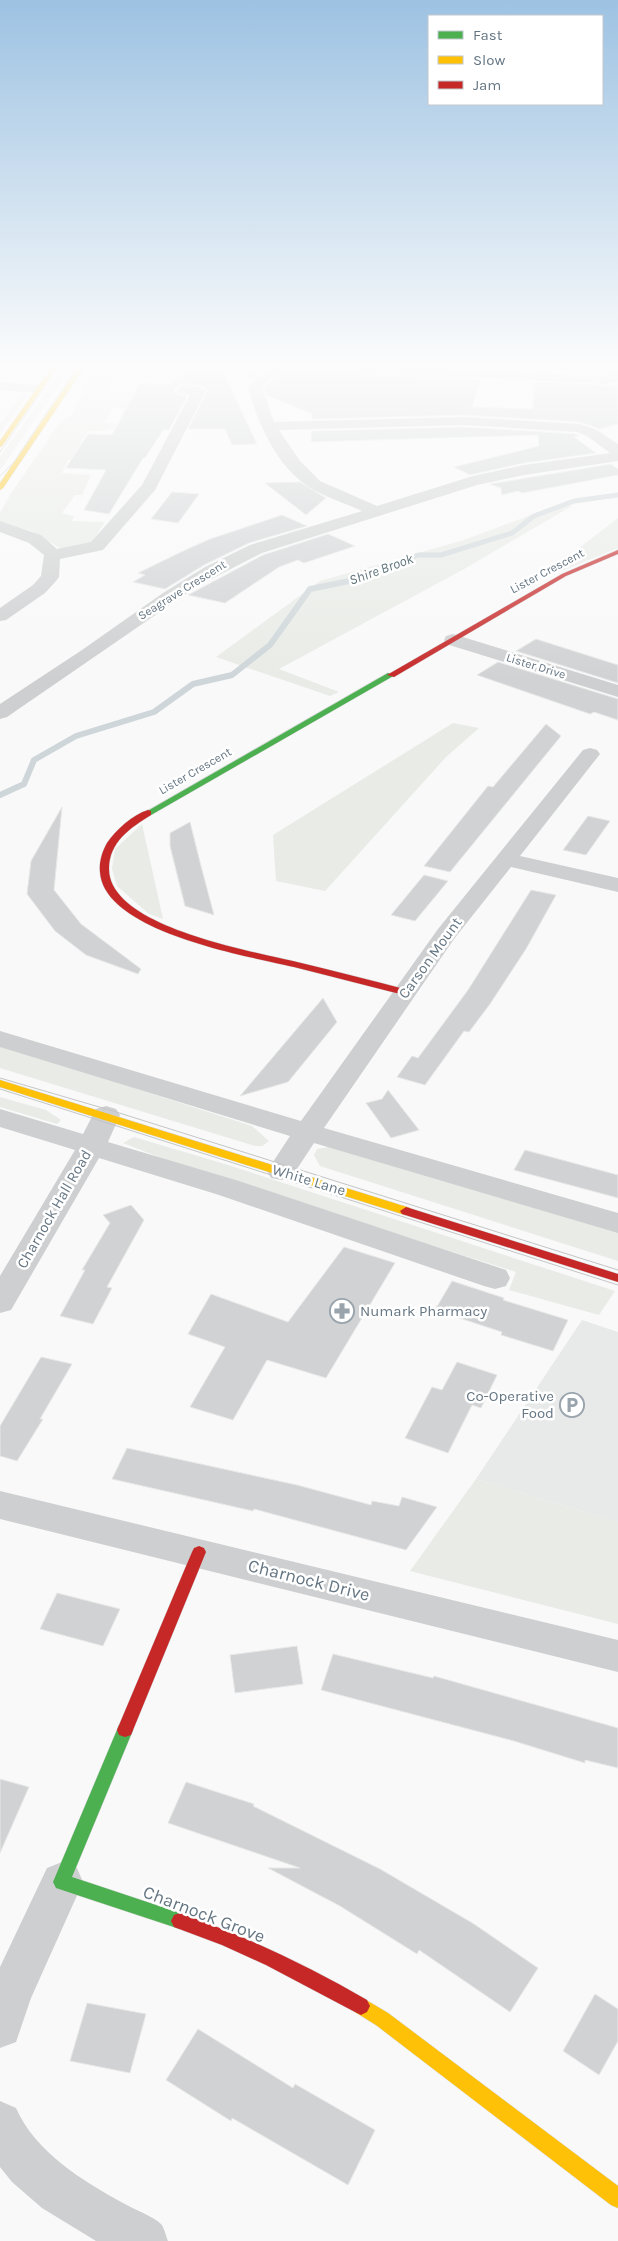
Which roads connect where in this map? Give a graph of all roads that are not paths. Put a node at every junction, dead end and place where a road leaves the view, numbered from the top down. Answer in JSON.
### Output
{"nodes":[{"id":1,"x":12,"y":470,"type":"edge"},
{"id":2,"x":158,"y":470,"type":"edge"},
{"id":3,"x":300,"y":470,"type":"edge"},
{"id":4,"x":532,"y":470,"type":"edge"},
{"id":5,"x":0,"y":488,"type":"edge"},
{"id":6,"x":376,"y":510,"type":"junction"},
{"id":7,"x":0,"y":526,"type":"edge"},
{"id":8,"x":618,"y":552,"type":"edge"},
{"id":9,"x":52,"y":555,"type":"junction"},
{"id":10,"x":0,"y":616,"type":"edge"},
{"id":11,"x":453,"y":640,"type":"junction"},
{"id":12,"x":618,"y":691,"type":"edge"},
{"id":13,"x":0,"y":713,"type":"edge"},
{"id":14,"x":590,"y":754,"type":"dead end"},
{"id":15,"x":504,"y":859,"type":"junction"},
{"id":16,"x":618,"y":885,"type":"edge"},
{"id":17,"x":404,"y":992,"type":"junction"},
{"id":18,"x":0,"y":1039,"type":"edge"},
{"id":19,"x":0,"y":1083,"type":"edge"},
{"id":20,"x":106,"y":1115,"type":"junction"},
{"id":21,"x":0,"y":1118,"type":"edge"},
{"id":22,"x":306,"y":1132,"type":"junction"},
{"id":23,"x":92,"y":1146,"type":"junction"},
{"id":24,"x":281,"y":1171,"type":"junction"},
{"id":25,"x":618,"y":1223,"type":"edge"},
{"id":26,"x":495,"y":1278,"type":"dead end"},
{"id":27,"x":618,"y":1278,"type":"edge"},
{"id":28,"x":0,"y":1302,"type":"edge"},
{"id":29,"x":0,"y":1504,"type":"edge"},
{"id":30,"x":199,"y":1552,"type":"junction"},
{"id":31,"x":618,"y":1656,"type":"edge"},
{"id":32,"x":62,"y":1882,"type":"junction"},
{"id":33,"x":0,"y":2026,"type":"edge"},
{"id":34,"x":0,"y":2124,"type":"edge"},
{"id":35,"x":618,"y":2198,"type":"edge"},
{"id":36,"x":144,"y":2241,"type":"edge"}],
"edges":[{"from":1,"to":5,"type":"main road"},
{"from":2,"to":9,"type":"street"},
{"from":3,"to":6,"type":"street"},
{"from":4,"to":6,"type":"street","name":"Seagrave Crescent"},
{"from":6,"to":13,"type":"street","name":"Seagrave Crescent"},
{"from":7,"to":9,"type":"street"},
{"from":8,"to":11,"type":"main road","name":"Lister Crescent"},
{"from":9,"to":10,"type":"street"},
{"from":11,"to":12,"type":"street","name":"Lister Drive"},
{"from":11,"to":17,"type":"main road","name":"Lister Crescent"},
{"from":14,"to":15,"type":"street","name":"Carson Mount"},
{"from":15,"to":16,"type":"street"},
{"from":15,"to":17,"type":"street","name":"Carson Mount"},
{"from":17,"to":22,"type":"street","name":"Carson Mount"},
{"from":18,"to":22,"type":"street"},
{"from":19,"to":20,"type":"main road","name":"White Lane"},
{"from":20,"to":23,"type":"street","name":"Charnock Hall Road"},
{"from":20,"to":24,"type":"main road","name":"White Lane"},
{"from":21,"to":23,"type":"street"},
{"from":22,"to":24,"type":"street","name":"Carson Mount"},
{"from":22,"to":25,"type":"street"},
{"from":23,"to":26,"type":"street"},
{"from":23,"to":28,"type":"street","name":"Charnock Hall Road"},
{"from":24,"to":27,"type":"main road","name":"White Lane"},
{"from":29,"to":30,"type":"street","name":"Charnock Drive"},
{"from":30,"to":31,"type":"street","name":"Charnock Drive"},
{"from":30,"to":32,"type":"main road"},
{"from":32,"to":33,"type":"street"},
{"from":32,"to":35,"type":"main road","name":"Charnock Grove"},
{"from":34,"to":36,"type":"street"}]}
